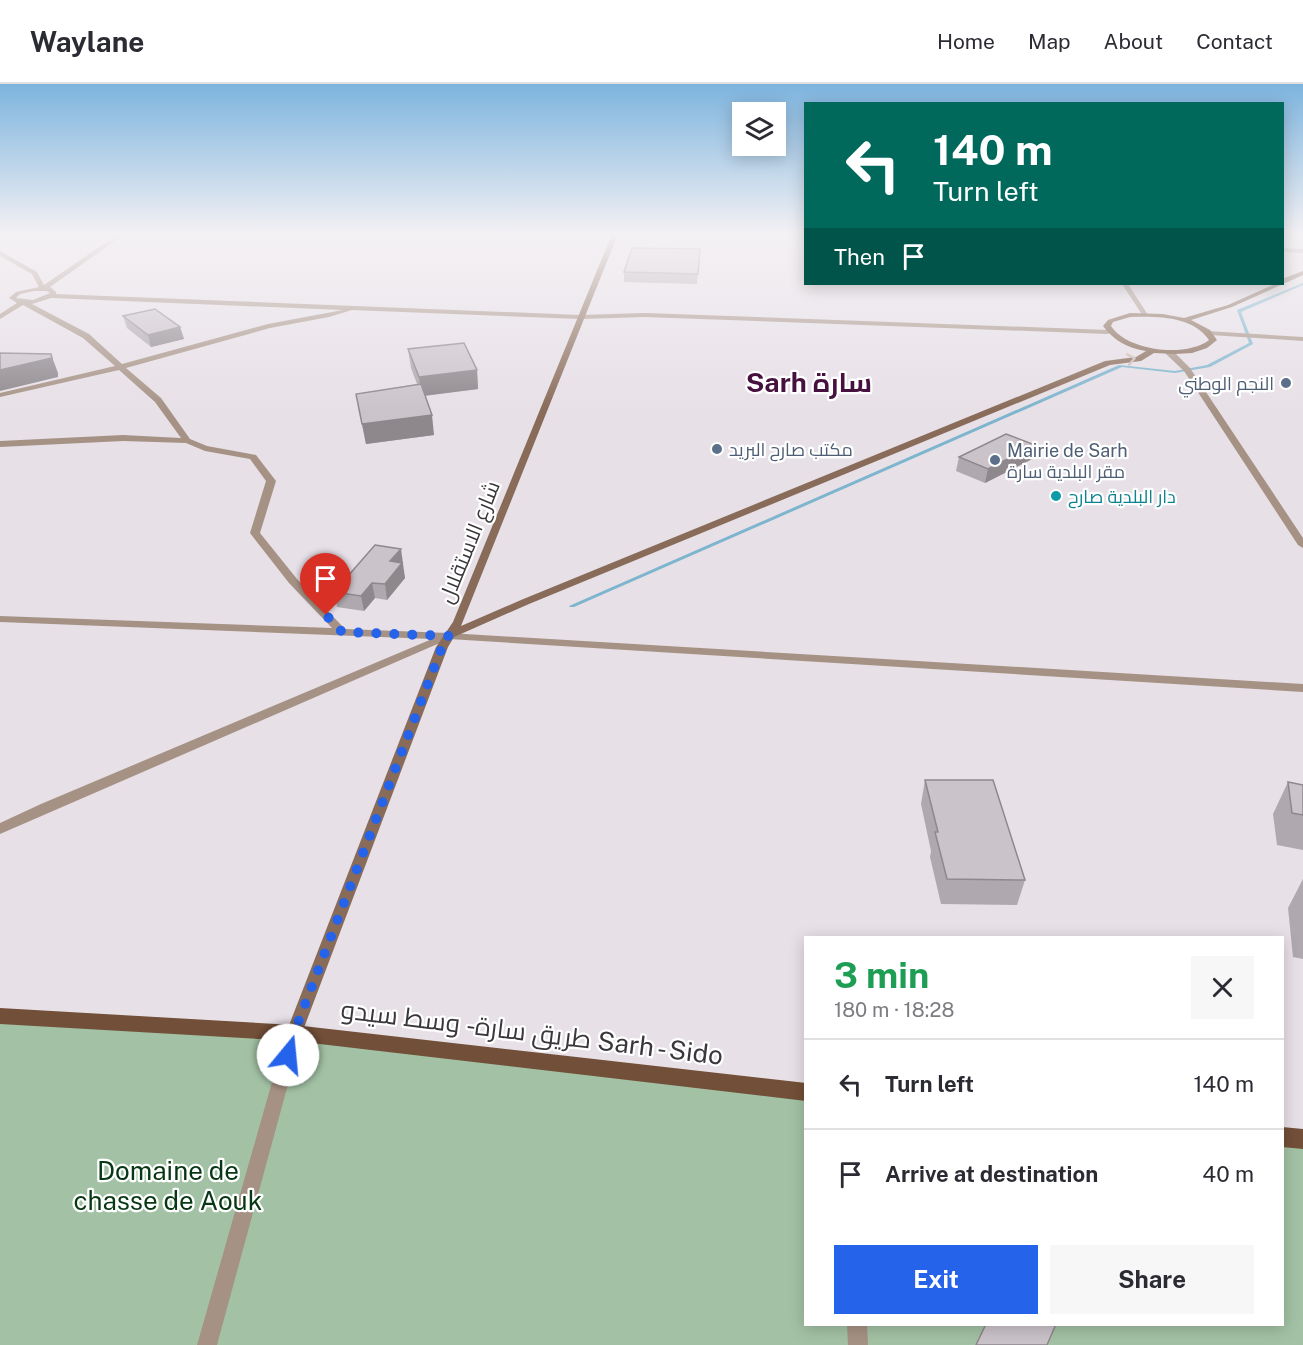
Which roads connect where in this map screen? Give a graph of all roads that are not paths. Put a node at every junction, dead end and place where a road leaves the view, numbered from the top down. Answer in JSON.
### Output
{"nodes":[{"id":1,"x":17,"y":293,"type":"edge"},
{"id":2,"x":54,"y":293,"type":"edge"},
{"id":3,"x":590,"y":293,"type":"edge"},
{"id":4,"x":1131,"y":293,"type":"edge"},
{"id":5,"x":1259,"y":293,"type":"edge"},
{"id":6,"x":52,"y":296,"type":"junction"},
{"id":7,"x":23,"y":302,"type":"junction"},
{"id":8,"x":356,"y":308,"type":"junction"},
{"id":9,"x":1145,"y":315,"type":"junction"},
{"id":10,"x":0,"y":317,"type":"edge"},
{"id":11,"x":580,"y":317,"type":"junction"},
{"id":12,"x":1184,"y":320,"type":"junction"},
{"id":13,"x":1108,"y":332,"type":"junction"},
{"id":14,"x":1210,"y":333,"type":"junction"},
{"id":15,"x":1303,"y":339,"type":"edge"},
{"id":16,"x":1122,"y":342,"type":"junction"},
{"id":17,"x":1153,"y":350,"type":"junction"},
{"id":18,"x":1169,"y":352,"type":"junction"},
{"id":19,"x":1111,"y":356,"type":"junction"},
{"id":20,"x":122,"y":366,"type":"junction"},
{"id":21,"x":0,"y":395,"type":"edge"},
{"id":22,"x":187,"y":441,"type":"junction"},
{"id":23,"x":0,"y":444,"type":"edge"},
{"id":24,"x":1303,"y":545,"type":"edge"},
{"id":25,"x":0,"y":619,"type":"edge"},
{"id":26,"x":342,"y":632,"type":"junction"},
{"id":27,"x":449,"y":636,"type":"junction"},
{"id":28,"x":1303,"y":688,"type":"edge"},
{"id":29,"x":0,"y":829,"type":"edge"},
{"id":30,"x":0,"y":1016,"type":"edge"},
{"id":31,"x":294,"y":1033,"type":"junction"},
{"id":32,"x":804,"y":1092,"type":"edge"},
{"id":33,"x":1284,"y":1137,"type":"edge"},
{"id":34,"x":1303,"y":1139,"type":"edge"},
{"id":35,"x":857,"y":1326,"type":"edge"},
{"id":36,"x":207,"y":1345,"type":"edge"},
{"id":37,"x":858,"y":1345,"type":"edge"}],
"edges":[{"from":1,"to":7,"type":"street"},
{"from":2,"to":6,"type":"street"},
{"from":3,"to":11,"type":"street","name":"شارع الاستقلال"},
{"from":4,"to":9,"type":"street"},
{"from":5,"to":12,"type":"street"},
{"from":6,"to":7,"type":"street"},
{"from":6,"to":8,"type":"street"},
{"from":7,"to":10,"type":"street"},
{"from":7,"to":20,"type":"street"},
{"from":8,"to":11,"type":"street"},
{"from":8,"to":20,"type":"street"},
{"from":9,"to":12,"type":"street"},
{"from":9,"to":13,"type":"street"},
{"from":11,"to":13,"type":"street"},
{"from":11,"to":27,"type":"street","name":"شارع الاستقلال"},
{"from":12,"to":14,"type":"street"},
{"from":13,"to":16,"type":"street"},
{"from":14,"to":15,"type":"street"},
{"from":14,"to":18,"type":"street"},
{"from":16,"to":17,"type":"street"},
{"from":16,"to":19,"type":"street"},
{"from":17,"to":18,"type":"street"},
{"from":19,"to":17,"type":"street","one_way":true},
{"from":18,"to":24,"type":"street"},
{"from":19,"to":27,"type":"street"},
{"from":20,"to":21,"type":"street"},
{"from":20,"to":22,"type":"street"},
{"from":22,"to":23,"type":"street"},
{"from":22,"to":26,"type":"street"},
{"from":25,"to":26,"type":"street"},
{"from":26,"to":27,"type":"street"},
{"from":27,"to":28,"type":"street"},
{"from":27,"to":29,"type":"street"},
{"from":27,"to":31,"type":"street","name":"شارع الاستقلال"},
{"from":30,"to":31,"type":"main road","name":"طريق سارة - وسط سيدو Sarh - Sido"},
{"from":31,"to":32,"type":"main road","name":"طريق سارة - وسط سيدو Sarh - Sido"},
{"from":31,"to":36,"type":"street"},
{"from":33,"to":34,"type":"main road"},
{"from":35,"to":37,"type":"street"}]}
